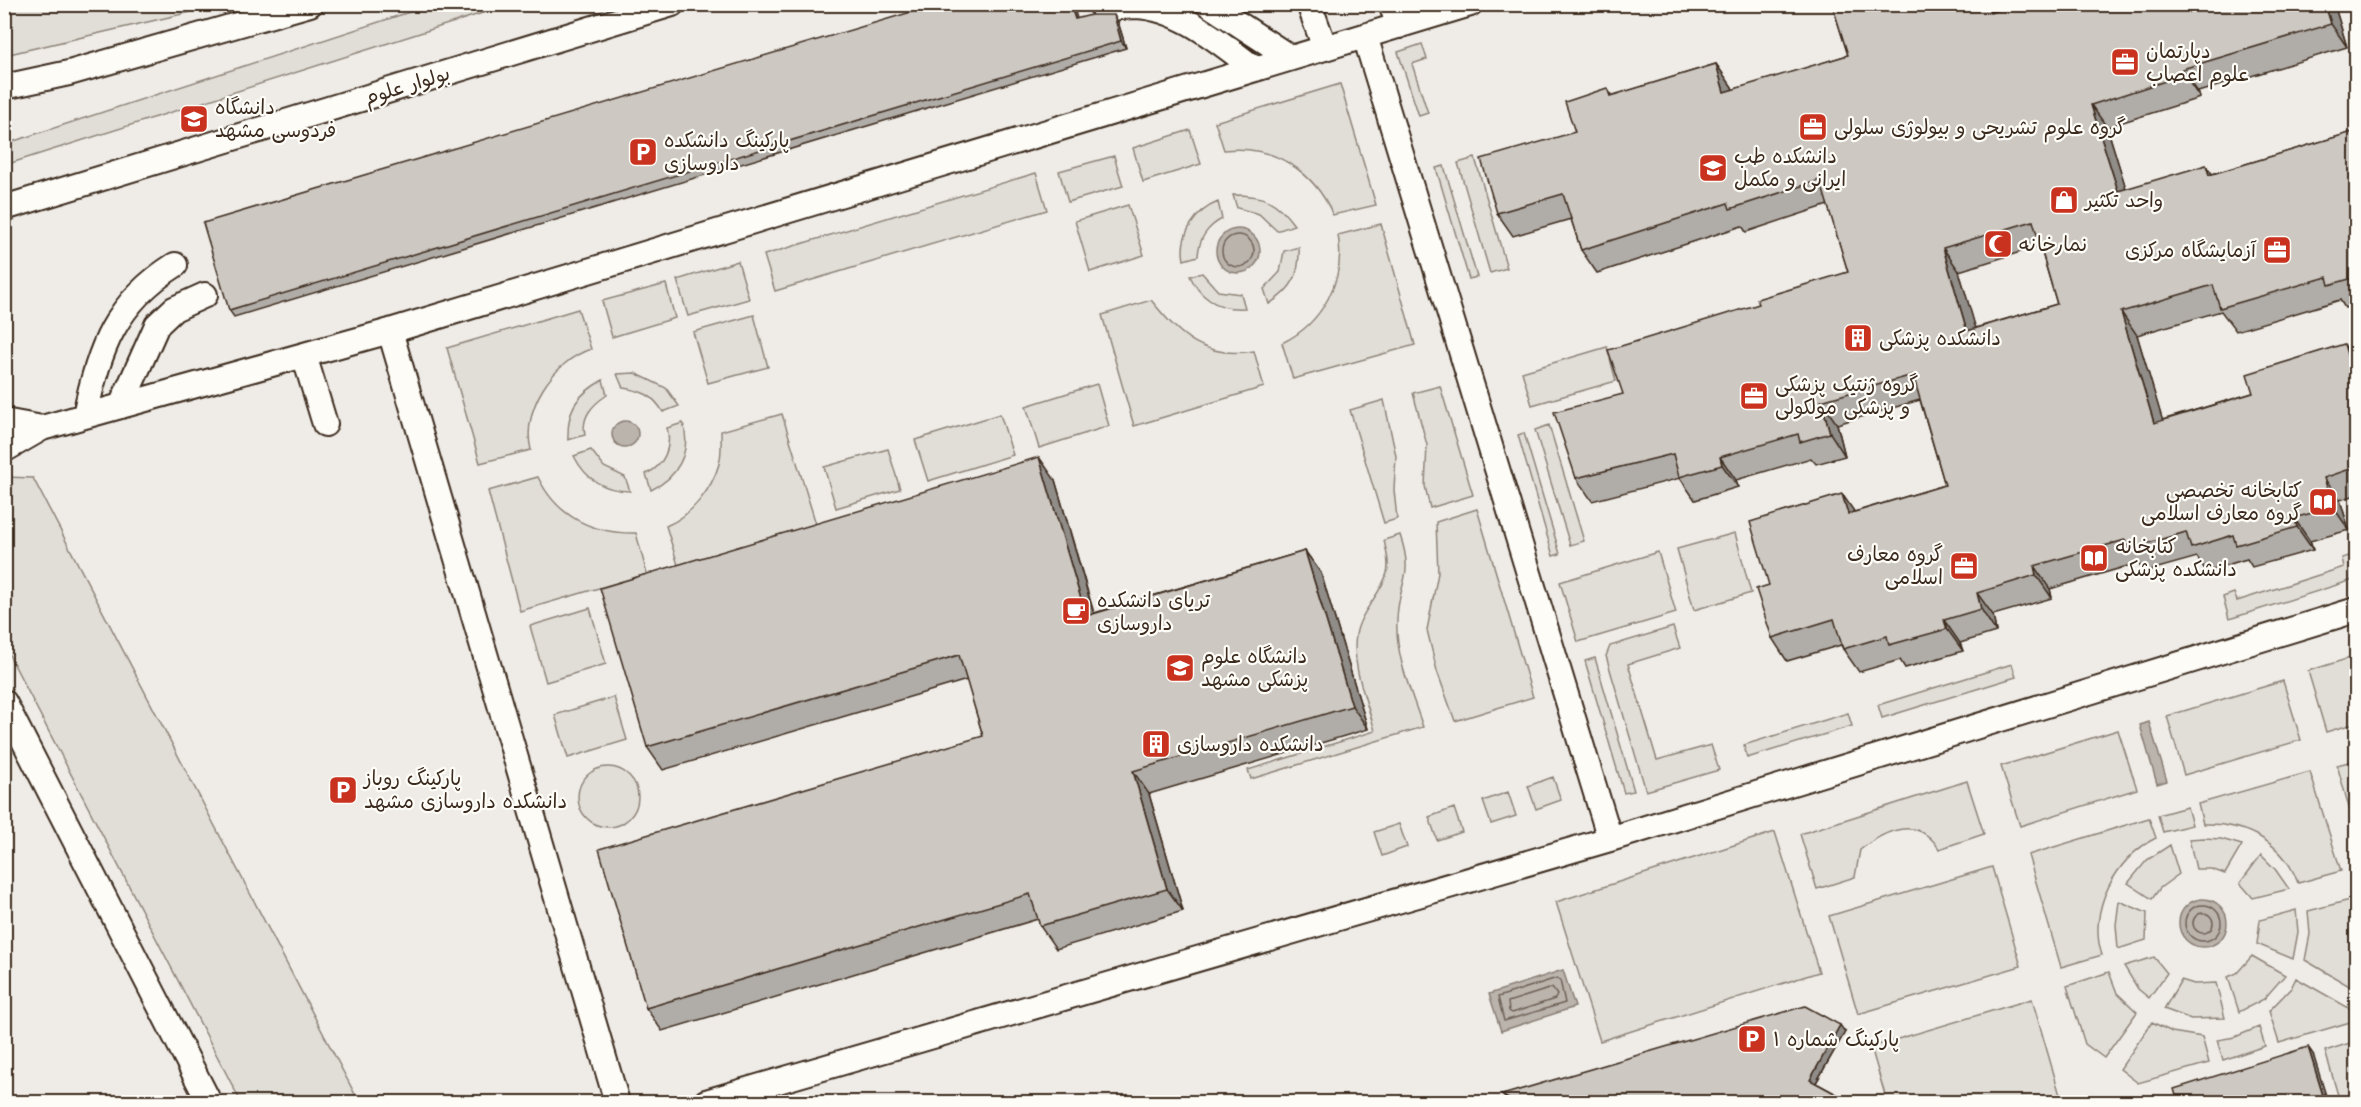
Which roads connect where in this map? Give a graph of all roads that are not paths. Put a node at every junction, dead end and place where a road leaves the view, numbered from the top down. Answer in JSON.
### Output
{"nodes":[{"id":1,"x":310,"y":4,"type":"edge"},
{"id":2,"x":672,"y":4,"type":"edge"},
{"id":3,"x":1208,"y":4,"type":"edge"},
{"id":4,"x":1309,"y":4,"type":"edge"},
{"id":5,"x":1470,"y":4,"type":"edge"},
{"id":6,"x":1103,"y":9,"type":"dead end"},
{"id":7,"x":1395,"y":15,"type":"edge"},
{"id":8,"x":1365,"y":36,"type":"junction"},
{"id":9,"x":1325,"y":48,"type":"junction"},
{"id":10,"x":1291,"y":58,"type":"junction"},
{"id":11,"x":1255,"y":69,"type":"junction"},
{"id":12,"x":4,"y":87,"type":"edge"},
{"id":13,"x":4,"y":208,"type":"edge"},
{"id":14,"x":175,"y":265,"type":"dead end"},
{"id":15,"x":205,"y":295,"type":"dead end"},
{"id":16,"x":390,"y":331,"type":"junction"},
{"id":17,"x":303,"y":355,"type":"junction"},
{"id":18,"x":121,"y":406,"type":"junction"},
{"id":19,"x":85,"y":416,"type":"junction"},
{"id":20,"x":4,"y":421,"type":"edge"},
{"id":21,"x":325,"y":424,"type":"dead end"},
{"id":22,"x":42,"y":428,"type":"junction"},
{"id":23,"x":4,"y":450,"type":"edge"},
{"id":24,"x":2356,"y":610,"type":"edge"},
{"id":25,"x":4,"y":702,"type":"edge"},
{"id":26,"x":1610,"y":838,"type":"junction"},
{"id":27,"x":209,"y":1102,"type":"edge"},
{"id":28,"x":617,"y":1102,"type":"edge"},
{"id":29,"x":706,"y":1102,"type":"edge"}],
"edges":[{"from":1,"to":12,"type":"lane"},
{"from":2,"to":13,"type":"lane","name":"بولوار علوم"},
{"from":3,"to":10,"type":"lane"},
{"from":4,"to":9,"type":"lane"},
{"from":5,"to":7,"type":"lane"},
{"from":6,"to":11,"type":"lane"},
{"from":7,"to":8,"type":"lane"},
{"from":8,"to":9,"type":"lane"},
{"from":8,"to":26,"type":"lane"},
{"from":9,"to":10,"type":"lane"},
{"from":10,"to":11,"type":"lane"},
{"from":11,"to":16,"type":"lane"},
{"from":14,"to":19,"type":"lane"},
{"from":15,"to":18,"type":"lane"},
{"from":16,"to":17,"type":"lane"},
{"from":16,"to":28,"type":"lane"},
{"from":17,"to":18,"type":"lane"},
{"from":17,"to":21,"type":"lane"},
{"from":18,"to":19,"type":"lane"},
{"from":19,"to":22,"type":"lane"},
{"from":20,"to":22,"type":"lane"},
{"from":22,"to":23,"type":"lane"},
{"from":24,"to":26,"type":"lane"},
{"from":25,"to":27,"type":"lane"},
{"from":26,"to":29,"type":"lane"}]}
